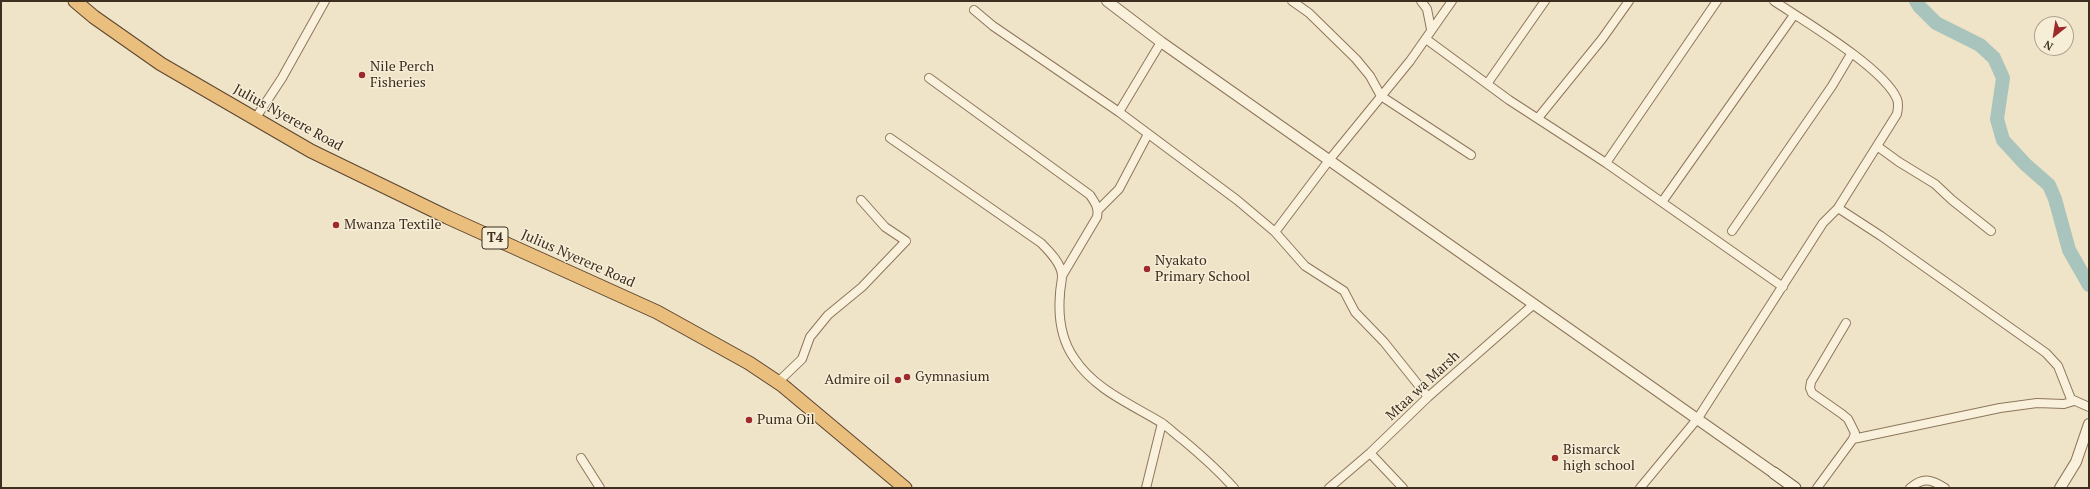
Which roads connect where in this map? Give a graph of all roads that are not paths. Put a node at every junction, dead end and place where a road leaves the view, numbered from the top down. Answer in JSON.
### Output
{"nodes":[{"id":1,"x":75,"y":1,"type":"edge"},
{"id":2,"x":325,"y":1,"type":"edge"},
{"id":3,"x":1107,"y":1,"type":"edge"},
{"id":4,"x":1292,"y":1,"type":"edge"},
{"id":5,"x":1421,"y":1,"type":"edge"},
{"id":6,"x":1452,"y":1,"type":"edge"},
{"id":7,"x":1544,"y":1,"type":"edge"},
{"id":8,"x":1629,"y":1,"type":"edge"},
{"id":9,"x":1717,"y":1,"type":"edge"},
{"id":10,"x":1774,"y":1,"type":"edge"},
{"id":11,"x":974,"y":10,"type":"dead end"},
{"id":12,"x":1794,"y":15,"type":"junction"},
{"id":13,"x":1431,"y":29,"type":"junction"},
{"id":14,"x":1426,"y":40,"type":"junction"},
{"id":15,"x":1161,"y":42,"type":"junction"},
{"id":16,"x":1850,"y":54,"type":"junction"},
{"id":17,"x":929,"y":78,"type":"dead end"},
{"id":18,"x":1487,"y":84,"type":"junction"},
{"id":19,"x":1381,"y":96,"type":"junction"},
{"id":20,"x":1119,"y":112,"type":"junction"},
{"id":21,"x":1538,"y":118,"type":"junction"},
{"id":22,"x":254,"y":119,"type":"junction"},
{"id":23,"x":1148,"y":134,"type":"junction"},
{"id":24,"x":890,"y":138,"type":"dead end"},
{"id":25,"x":1877,"y":146,"type":"junction"},
{"id":26,"x":1472,"y":155,"type":"dead end"},
{"id":27,"x":1330,"y":159,"type":"junction"},
{"id":28,"x":1606,"y":163,"type":"junction"},
{"id":29,"x":861,"y":200,"type":"dead end"},
{"id":30,"x":1662,"y":202,"type":"junction"},
{"id":31,"x":1838,"y":208,"type":"junction"},
{"id":32,"x":1098,"y":210,"type":"junction"},
{"id":33,"x":1732,"y":231,"type":"dead end"},
{"id":34,"x":1991,"y":231,"type":"dead end"},
{"id":35,"x":1275,"y":232,"type":"junction"},
{"id":36,"x":1062,"y":276,"type":"junction"},
{"id":37,"x":1783,"y":287,"type":"junction"},
{"id":38,"x":1534,"y":304,"type":"junction"},
{"id":39,"x":1846,"y":323,"type":"dead end"},
{"id":40,"x":778,"y":382,"type":"junction"},
{"id":41,"x":1428,"y":397,"type":"junction"},
{"id":42,"x":2074,"y":401,"type":"junction"},
{"id":43,"x":2089,"y":407,"type":"edge"},
{"id":44,"x":1698,"y":418,"type":"junction"},
{"id":45,"x":1162,"y":423,"type":"junction"},
{"id":46,"x":2089,"y":424,"type":"edge"},
{"id":47,"x":1853,"y":439,"type":"junction"},
{"id":48,"x":1370,"y":453,"type":"junction"},
{"id":49,"x":581,"y":458,"type":"dead end"},
{"id":50,"x":1774,"y":473,"type":"joint"},
{"id":51,"x":600,"y":488,"type":"edge"},
{"id":52,"x":905,"y":488,"type":"edge"},
{"id":53,"x":1146,"y":488,"type":"edge"},
{"id":54,"x":1234,"y":488,"type":"edge"},
{"id":55,"x":1329,"y":488,"type":"edge"},
{"id":56,"x":1403,"y":488,"type":"edge"},
{"id":57,"x":1640,"y":488,"type":"edge"},
{"id":58,"x":1795,"y":488,"type":"edge"},
{"id":59,"x":1817,"y":488,"type":"edge"},
{"id":60,"x":1910,"y":488,"type":"edge"},
{"id":61,"x":1945,"y":488,"type":"edge"},
{"id":62,"x":2060,"y":488,"type":"edge"}],
"edges":[{"from":1,"to":22,"type":"highway","name":"Julius Nyerere Road","number":"T4"},
{"from":2,"to":22,"type":"street"},
{"from":3,"to":15,"type":"street"},
{"from":4,"to":19,"type":"street"},
{"from":5,"to":13,"type":"street"},
{"from":6,"to":13,"type":"street"},
{"from":7,"to":18,"type":"street"},
{"from":8,"to":21,"type":"street"},
{"from":9,"to":28,"type":"street"},
{"from":10,"to":12,"type":"street"},
{"from":11,"to":20,"type":"street"},
{"from":12,"to":16,"type":"street"},
{"from":12,"to":30,"type":"street"},
{"from":13,"to":14,"type":"street"},
{"from":14,"to":18,"type":"street"},
{"from":14,"to":19,"type":"street"},
{"from":15,"to":20,"type":"street"},
{"from":15,"to":27,"type":"street"},
{"from":16,"to":25,"type":"street"},
{"from":16,"to":33,"type":"street"},
{"from":17,"to":32,"type":"street"},
{"from":18,"to":21,"type":"street"},
{"from":19,"to":26,"type":"street"},
{"from":19,"to":27,"type":"street"},
{"from":20,"to":23,"type":"street"},
{"from":21,"to":28,"type":"street"},
{"from":22,"to":40,"type":"highway","name":"Julius Nyerere Road","number":"T4"},
{"from":23,"to":32,"type":"street"},
{"from":23,"to":35,"type":"street"},
{"from":24,"to":36,"type":"street"},
{"from":25,"to":31,"type":"street"},
{"from":25,"to":34,"type":"street"},
{"from":27,"to":35,"type":"street"},
{"from":27,"to":38,"type":"street"},
{"from":28,"to":30,"type":"street"},
{"from":29,"to":40,"type":"street"},
{"from":30,"to":37,"type":"street"},
{"from":31,"to":37,"type":"street"},
{"from":31,"to":42,"type":"street"},
{"from":32,"to":36,"type":"street"},
{"from":35,"to":41,"type":"street"},
{"from":36,"to":45,"type":"street"},
{"from":37,"to":44,"type":"street"},
{"from":38,"to":41,"type":"street","name":"Mtaa wa Marsh"},
{"from":38,"to":44,"type":"street"},
{"from":39,"to":47,"type":"street"},
{"from":40,"to":52,"type":"highway","name":"Julius Nyerere Road","number":"T4"},
{"from":41,"to":48,"type":"street","name":"Mtaa wa Marsh"},
{"from":42,"to":43,"type":"street"},
{"from":42,"to":47,"type":"street"},
{"from":44,"to":50,"type":"street"},
{"from":44,"to":57,"type":"street"},
{"from":45,"to":53,"type":"street"},
{"from":45,"to":54,"type":"street"},
{"from":46,"to":62,"type":"street"},
{"from":47,"to":59,"type":"street"},
{"from":48,"to":55,"type":"street","name":"Mtaa wa Marsh"},
{"from":48,"to":56,"type":"street"},
{"from":49,"to":51,"type":"street"},
{"from":50,"to":58,"type":"main road"},
{"from":60,"to":61,"type":"street"}]}
